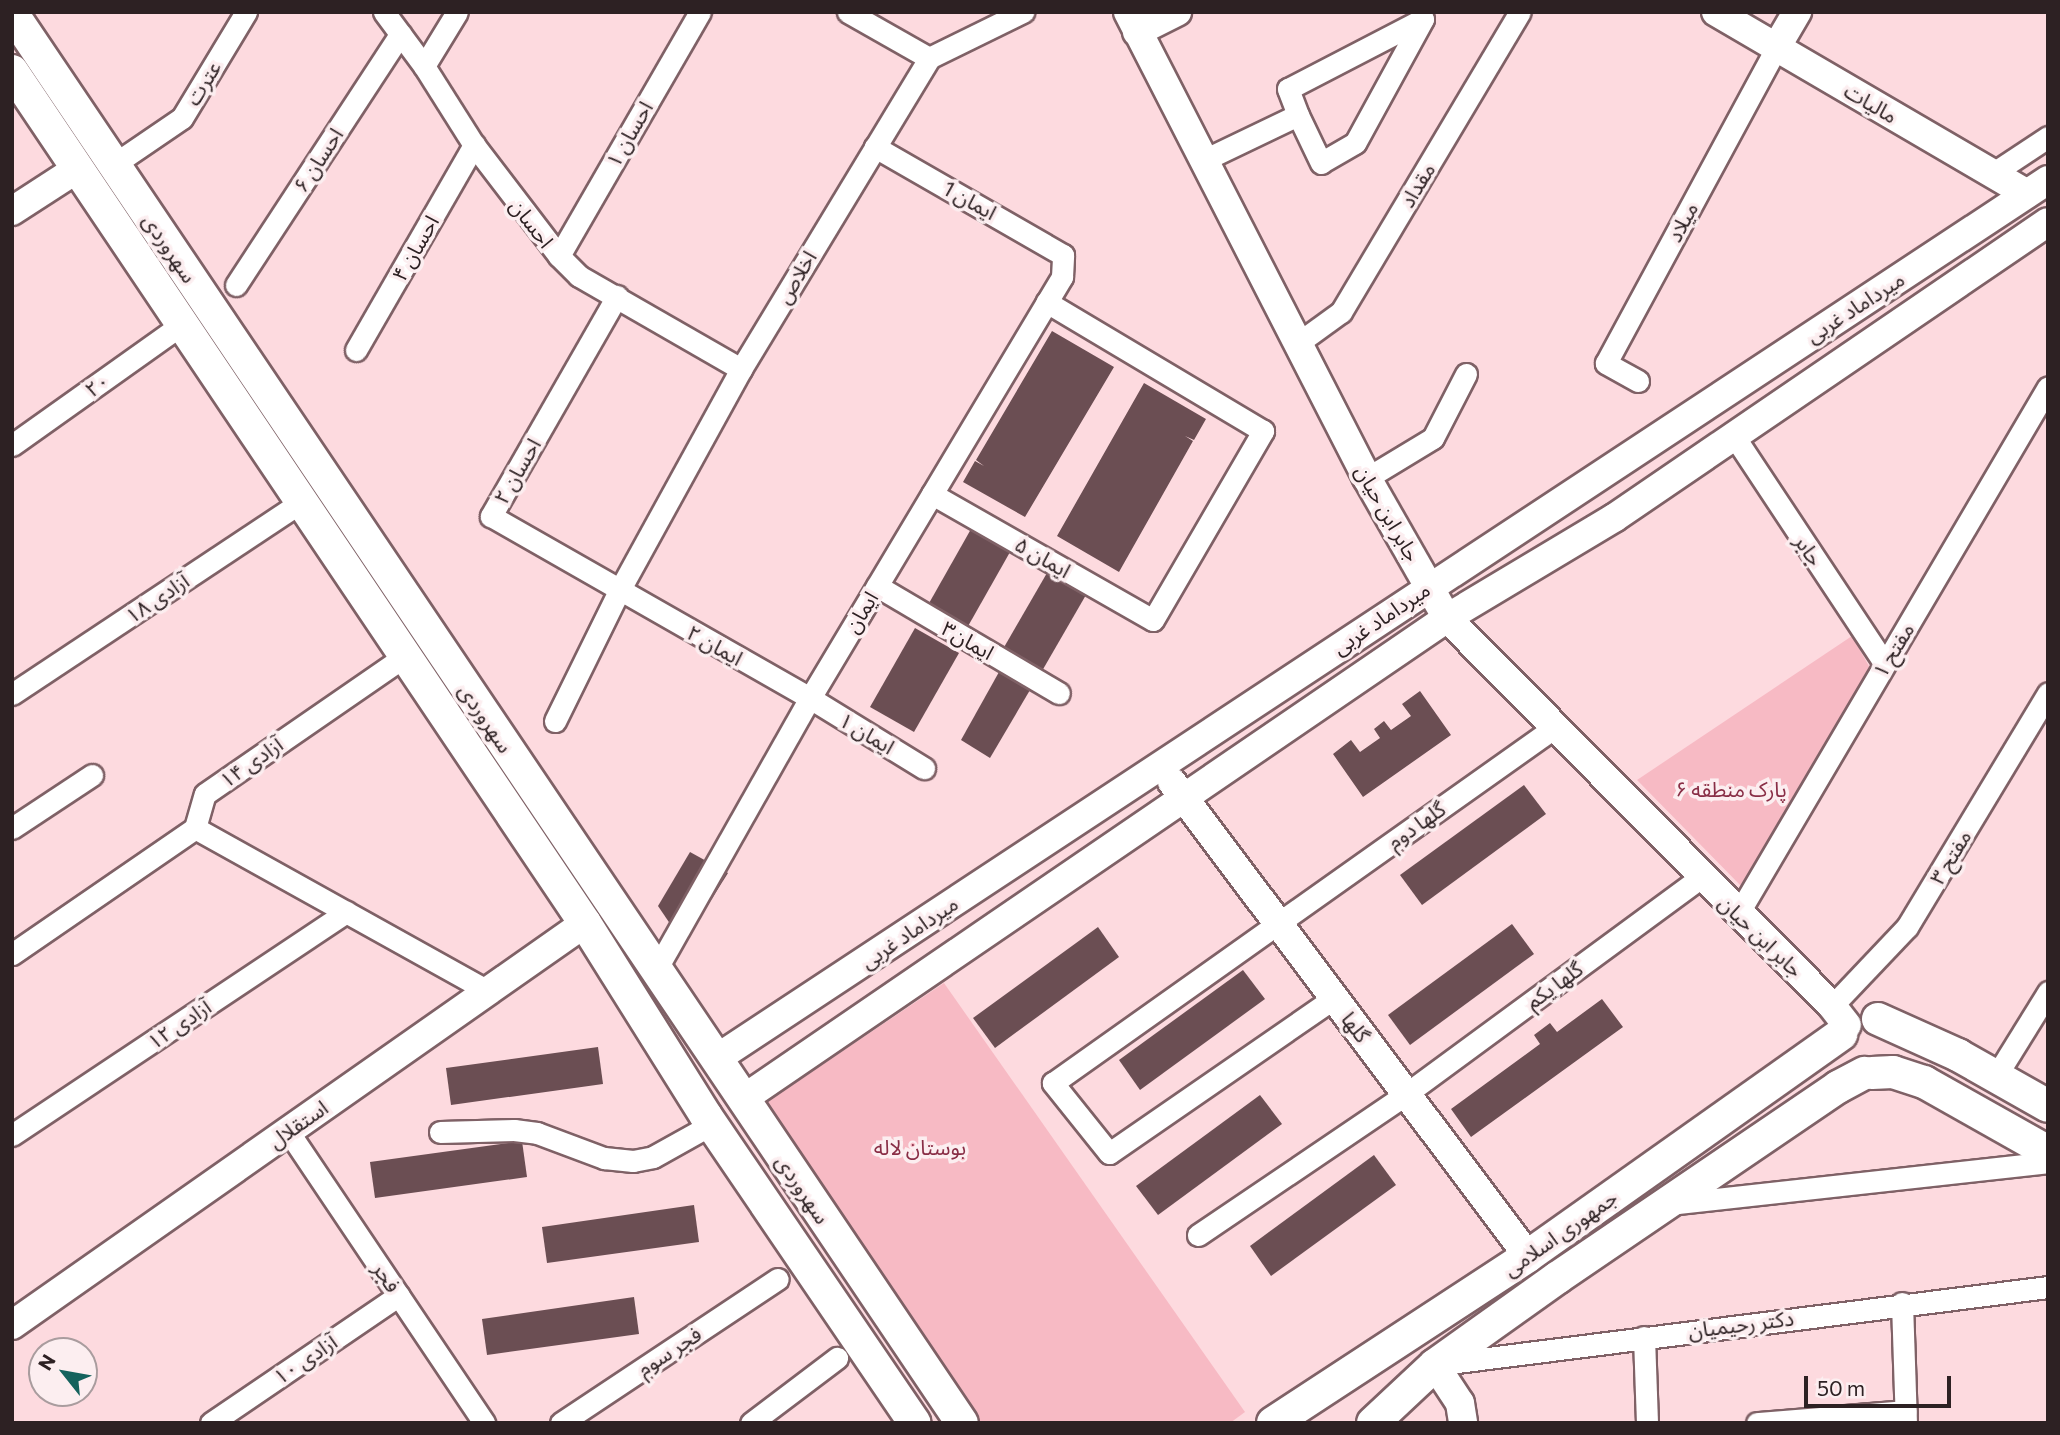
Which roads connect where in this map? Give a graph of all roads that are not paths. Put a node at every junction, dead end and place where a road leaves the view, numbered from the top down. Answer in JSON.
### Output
{"nodes":[{"id":1,"x":246,"y":12,"type":"edge"},
{"id":2,"x":384,"y":12,"type":"edge"},
{"id":3,"x":457,"y":12,"type":"edge"},
{"id":4,"x":700,"y":12,"type":"edge"},
{"id":5,"x":848,"y":12,"type":"edge"},
{"id":6,"x":1023,"y":12,"type":"edge"},
{"id":7,"x":1177,"y":12,"type":"edge"},
{"id":8,"x":1520,"y":12,"type":"edge"},
{"id":9,"x":1716,"y":12,"type":"edge"},
{"id":10,"x":1797,"y":12,"type":"edge"},
{"id":11,"x":12,"y":13,"type":"edge"},
{"id":12,"x":1133,"y":22,"type":"edge"},
{"id":13,"x":400,"y":34,"type":"junction"},
{"id":14,"x":1776,"y":48,"type":"junction"},
{"id":15,"x":929,"y":58,"type":"junction"},
{"id":16,"x":424,"y":66,"type":"junction"},
{"id":17,"x":12,"y":71,"type":"edge"},
{"id":18,"x":1298,"y":115,"type":"junction"},
{"id":19,"x":2048,"y":137,"type":"edge"},
{"id":20,"x":474,"y":145,"type":"junction"},
{"id":21,"x":875,"y":147,"type":"junction"},
{"id":22,"x":1203,"y":160,"type":"junction"},
{"id":23,"x":113,"y":164,"type":"junction"},
{"id":24,"x":78,"y":169,"type":"junction"},
{"id":25,"x":1992,"y":174,"type":"junction"},
{"id":26,"x":2037,"y":187,"type":"edge"},
{"id":27,"x":12,"y":211,"type":"edge"},
{"id":28,"x":2048,"y":222,"type":"edge"},
{"id":29,"x":1063,"y":255,"type":"joint"},
{"id":30,"x":559,"y":256,"type":"junction"},
{"id":31,"x":236,"y":285,"type":"dead end"},
{"id":32,"x":617,"y":296,"type":"junction"},
{"id":33,"x":1047,"y":302,"type":"junction"},
{"id":34,"x":182,"y":324,"type":"junction"},
{"id":35,"x":1298,"y":343,"type":"junction"},
{"id":36,"x":356,"y":350,"type":"dead end"},
{"id":37,"x":741,"y":369,"type":"junction"},
{"id":38,"x":1466,"y":374,"type":"dead end"},
{"id":39,"x":1639,"y":381,"type":"dead end"},
{"id":40,"x":2048,"y":387,"type":"edge"},
{"id":41,"x":1734,"y":436,"type":"junction"},
{"id":42,"x":12,"y":445,"type":"edge"},
{"id":43,"x":1367,"y":478,"type":"junction"},
{"id":44,"x":932,"y":494,"type":"junction"},
{"id":45,"x":301,"y":502,"type":"junction"},
{"id":46,"x":877,"y":586,"type":"junction"},
{"id":47,"x":1429,"y":586,"type":"junction"},
{"id":48,"x":619,"y":591,"type":"junction"},
{"id":49,"x":1447,"y":618,"type":"junction"},
{"id":50,"x":405,"y":656,"type":"junction"},
{"id":51,"x":1885,"y":664,"type":"junction"},
{"id":52,"x":1059,"y":693,"type":"dead end"},
{"id":53,"x":2048,"y":693,"type":"edge"},
{"id":54,"x":12,"y":694,"type":"edge"},
{"id":55,"x":810,"y":698,"type":"junction"},
{"id":56,"x":555,"y":721,"type":"dead end"},
{"id":57,"x":1555,"y":727,"type":"junction"},
{"id":58,"x":1159,"y":765,"type":"junction"},
{"id":59,"x":924,"y":768,"type":"dead end"},
{"id":60,"x":92,"y":775,"type":"dead end"},
{"id":61,"x":1184,"y":798,"type":"junction"},
{"id":62,"x":12,"y":828,"type":"edge"},
{"id":63,"x":195,"y":828,"type":"junction"},
{"id":64,"x":1701,"y":877,"type":"junction"},
{"id":65,"x":347,"y":912,"type":"junction"},
{"id":66,"x":1738,"y":914,"type":"junction"},
{"id":67,"x":1277,"y":922,"type":"junction"},
{"id":68,"x":585,"y":923,"type":"junction"},
{"id":69,"x":12,"y":954,"type":"edge"},
{"id":70,"x":656,"y":970,"type":"junction"},
{"id":71,"x":488,"y":991,"type":"junction"},
{"id":72,"x":2048,"y":992,"type":"edge"},
{"id":73,"x":1334,"y":998,"type":"junction"},
{"id":74,"x":1878,"y":1019,"type":"junction"},
{"id":75,"x":1840,"y":1022,"type":"junction"},
{"id":76,"x":716,"y":1059,"type":"junction"},
{"id":77,"x":1868,"y":1073,"type":"junction"},
{"id":78,"x":1996,"y":1076,"type":"junction"},
{"id":79,"x":1406,"y":1094,"type":"junction"},
{"id":80,"x":743,"y":1099,"type":"junction"},
{"id":81,"x":2048,"y":1106,"type":"edge"},
{"id":82,"x":712,"y":1124,"type":"junction"},
{"id":83,"x":288,"y":1131,"type":"junction"},
{"id":84,"x":440,"y":1132,"type":"dead end"},
{"id":85,"x":12,"y":1135,"type":"edge"},
{"id":86,"x":2048,"y":1152,"type":"edge"},
{"id":87,"x":2048,"y":1162,"type":"edge"},
{"id":88,"x":1668,"y":1204,"type":"junction"},
{"id":89,"x":1198,"y":1235,"type":"dead end"},
{"id":90,"x":1528,"y":1256,"type":"junction"},
{"id":91,"x":778,"y":1279,"type":"dead end"},
{"id":92,"x":2048,"y":1287,"type":"edge"},
{"id":93,"x":399,"y":1295,"type":"junction"},
{"id":94,"x":876,"y":1295,"type":"junction"},
{"id":95,"x":1902,"y":1304,"type":"junction"},
{"id":96,"x":844,"y":1316,"type":"junction"},
{"id":97,"x":12,"y":1325,"type":"edge"},
{"id":98,"x":1643,"y":1337,"type":"junction"},
{"id":99,"x":837,"y":1358,"type":"dead end"},
{"id":100,"x":1436,"y":1364,"type":"junction"},
{"id":101,"x":1906,"y":1417,"type":"edge"},
{"id":102,"x":211,"y":1423,"type":"edge"},
{"id":103,"x":484,"y":1423,"type":"edge"},
{"id":104,"x":561,"y":1423,"type":"edge"},
{"id":105,"x":751,"y":1423,"type":"edge"},
{"id":106,"x":915,"y":1423,"type":"edge"},
{"id":107,"x":962,"y":1423,"type":"edge"},
{"id":108,"x":1273,"y":1423,"type":"edge"},
{"id":109,"x":1373,"y":1423,"type":"edge"},
{"id":110,"x":1463,"y":1423,"type":"edge"},
{"id":111,"x":1647,"y":1423,"type":"edge"},
{"id":112,"x":1757,"y":1423,"type":"edge"}],
"edges":[{"from":1,"to":23,"type":"street","name":"عترت"},
{"from":2,"to":13,"type":"street","name":"احسان"},
{"from":3,"to":16,"type":"street"},
{"from":4,"to":30,"type":"street","name":"احسان ۱"},
{"from":5,"to":15,"type":"street"},
{"from":6,"to":15,"type":"street"},
{"from":7,"to":12,"type":"street"},
{"from":8,"to":35,"type":"street","name":"مقداد"},
{"from":9,"to":14,"type":"street","name":"مالیات"},
{"from":10,"to":14,"type":"street"},
{"from":11,"to":23,"type":"main road","name":"سهروردی"},
{"from":12,"to":22,"type":"street","name":"جابر ابن حیان"},
{"from":13,"to":16,"type":"street","name":"احسان"},
{"from":13,"to":31,"type":"street","name":"احسان ۶"},
{"from":14,"to":25,"type":"street","name":"مالیات"},
{"from":14,"to":39,"type":"street","name":"میلاد"},
{"from":15,"to":21,"type":"street","name":"اخلاص"},
{"from":16,"to":20,"type":"street","name":"احسان"},
{"from":17,"to":24,"type":"main road","name":"سهروردی"},
{"from":18,"to":18,"type":"street"},
{"from":18,"to":22,"type":"street"},
{"from":19,"to":25,"type":"street"},
{"from":20,"to":30,"type":"street","name":"احسان"},
{"from":20,"to":36,"type":"street","name":"احسان ۴"},
{"from":21,"to":29,"type":"street","name":"ایمان 1"},
{"from":21,"to":37,"type":"street","name":"اخلاص"},
{"from":22,"to":35,"type":"street","name":"جابر ابن حیان"},
{"from":23,"to":70,"type":"main road","name":"سهروردی"},
{"from":24,"to":27,"type":"street"},
{"from":24,"to":34,"type":"main road","name":"سهروردی"},
{"from":25,"to":26,"type":"street","name":"مالیات"},
{"from":26,"to":47,"type":"street","name":"میرداماد غربی"},
{"from":28,"to":41,"type":"street","name":"میرداماد غربی"},
{"from":29,"to":33,"type":"street","name":"ایمان"},
{"from":30,"to":32,"type":"street","name":"احسان"},
{"from":32,"to":37,"type":"street","name":"احسان"},
{"from":32,"to":48,"type":"street","name":"احسان ۲"},
{"from":33,"to":44,"type":"street","name":"ایمان"},
{"from":33,"to":44,"type":"street","name":"ایمان ۵"},
{"from":34,"to":42,"type":"street","name":"۲۰"},
{"from":34,"to":45,"type":"main road","name":"سهروردی"},
{"from":35,"to":43,"type":"street","name":"جابر ابن حیان"},
{"from":37,"to":48,"type":"street","name":"اخلاص"},
{"from":38,"to":43,"type":"street"},
{"from":40,"to":51,"type":"street","name":"مفتح ۱"},
{"from":41,"to":49,"type":"street","name":"میرداماد غربی"},
{"from":41,"to":51,"type":"street","name":"جابر"},
{"from":43,"to":47,"type":"street","name":"جابر ابن حیان"},
{"from":44,"to":46,"type":"street","name":"ایمان"},
{"from":45,"to":50,"type":"main road","name":"سهروردی"},
{"from":45,"to":54,"type":"street","name":"آزادی ۱۸"},
{"from":46,"to":52,"type":"street","name":"ایمان۳"},
{"from":46,"to":55,"type":"street","name":"ایمان"},
{"from":47,"to":49,"type":"street","name":"جابر ابن حیان"},
{"from":47,"to":58,"type":"street","name":"میرداماد غربی"},
{"from":48,"to":55,"type":"street","name":"ایمان ۲"},
{"from":48,"to":56,"type":"street","name":"اخلاص"},
{"from":49,"to":57,"type":"street","name":"جابر ابن حیان"},
{"from":49,"to":61,"type":"street","name":"میرداماد غربی"},
{"from":50,"to":63,"type":"street","name":"آزادی ۱۴"},
{"from":50,"to":68,"type":"main road","name":"سهروردی"},
{"from":51,"to":66,"type":"street","name":"مفتح ۱"},
{"from":53,"to":75,"type":"street","name":"مفتح ۳"},
{"from":55,"to":59,"type":"street","name":"ایمان ۱"},
{"from":55,"to":70,"type":"street","name":"ایمان"},
{"from":57,"to":64,"type":"street","name":"جابر ابن حیان"},
{"from":57,"to":67,"type":"street","name":"گلها دوم"},
{"from":58,"to":61,"type":"street","name":"گلها"},
{"from":58,"to":76,"type":"street","name":"میرداماد غربی"},
{"from":60,"to":62,"type":"street"},
{"from":61,"to":67,"type":"street","name":"گلها"},
{"from":61,"to":80,"type":"street","name":"میرداماد غربی"},
{"from":63,"to":65,"type":"street"},
{"from":63,"to":69,"type":"street"},
{"from":64,"to":66,"type":"street","name":"جابر ابن حیان"},
{"from":64,"to":79,"type":"street","name":"گلها یکم"},
{"from":65,"to":71,"type":"street"},
{"from":65,"to":85,"type":"street","name":"آزادی ۱۲"},
{"from":66,"to":75,"type":"street","name":"جابر ابن حیان"},
{"from":67,"to":73,"type":"street","name":"گلها"},
{"from":67,"to":73,"type":"street","name":"گلها دوم"},
{"from":68,"to":71,"type":"street","name":"استقلال"},
{"from":68,"to":82,"type":"main road","name":"سهروردی"},
{"from":70,"to":76,"type":"main road","name":"سهروردی"},
{"from":71,"to":83,"type":"street","name":"استقلال"},
{"from":72,"to":78,"type":"street"},
{"from":73,"to":79,"type":"street","name":"گلها"},
{"from":74,"to":75,"type":"main road"},
{"from":74,"to":77,"type":"main road"},
{"from":74,"to":78,"type":"main road"},
{"from":75,"to":77,"type":"main road"},
{"from":75,"to":90,"type":"main road","name":"جمهوری اسلامی"},
{"from":76,"to":80,"type":"main road","name":"سهروردی"},
{"from":77,"to":86,"type":"main road"},
{"from":77,"to":88,"type":"main road","name":"جمهوری اسلامی"},
{"from":78,"to":81,"type":"main road"},
{"from":79,"to":89,"type":"street","name":"گلها یکم"},
{"from":79,"to":90,"type":"street","name":"گلها"},
{"from":80,"to":94,"type":"main road","name":"سهروردی"},
{"from":82,"to":84,"type":"street"},
{"from":82,"to":96,"type":"main road","name":"سهروردی"},
{"from":83,"to":93,"type":"street","name":"فجر"},
{"from":83,"to":97,"type":"street","name":"استقلال"},
{"from":87,"to":88,"type":"street"},
{"from":88,"to":100,"type":"main road","name":"جمهوری اسلامی"},
{"from":90,"to":108,"type":"main road","name":"جمهوری اسلامی"},
{"from":91,"to":104,"type":"street","name":"فجر سوم"},
{"from":92,"to":95,"type":"street","name":"دکتر رحیمیان"},
{"from":93,"to":102,"type":"street","name":"آزادی ۱۰"},
{"from":93,"to":103,"type":"street","name":"فجر"},
{"from":94,"to":96,"type":"main road"},
{"from":94,"to":107,"type":"main road","name":"سهروردی"},
{"from":95,"to":98,"type":"street","name":"دکتر رحیمیان"},
{"from":95,"to":101,"type":"street"},
{"from":96,"to":106,"type":"main road","name":"سهروردی"},
{"from":98,"to":100,"type":"street","name":"دکتر رحیمیان"},
{"from":98,"to":111,"type":"street"},
{"from":99,"to":105,"type":"street"},
{"from":100,"to":109,"type":"main road","name":"جمهوری اسلامی"},
{"from":100,"to":110,"type":"street"},
{"from":101,"to":112,"type":"street"}]}
